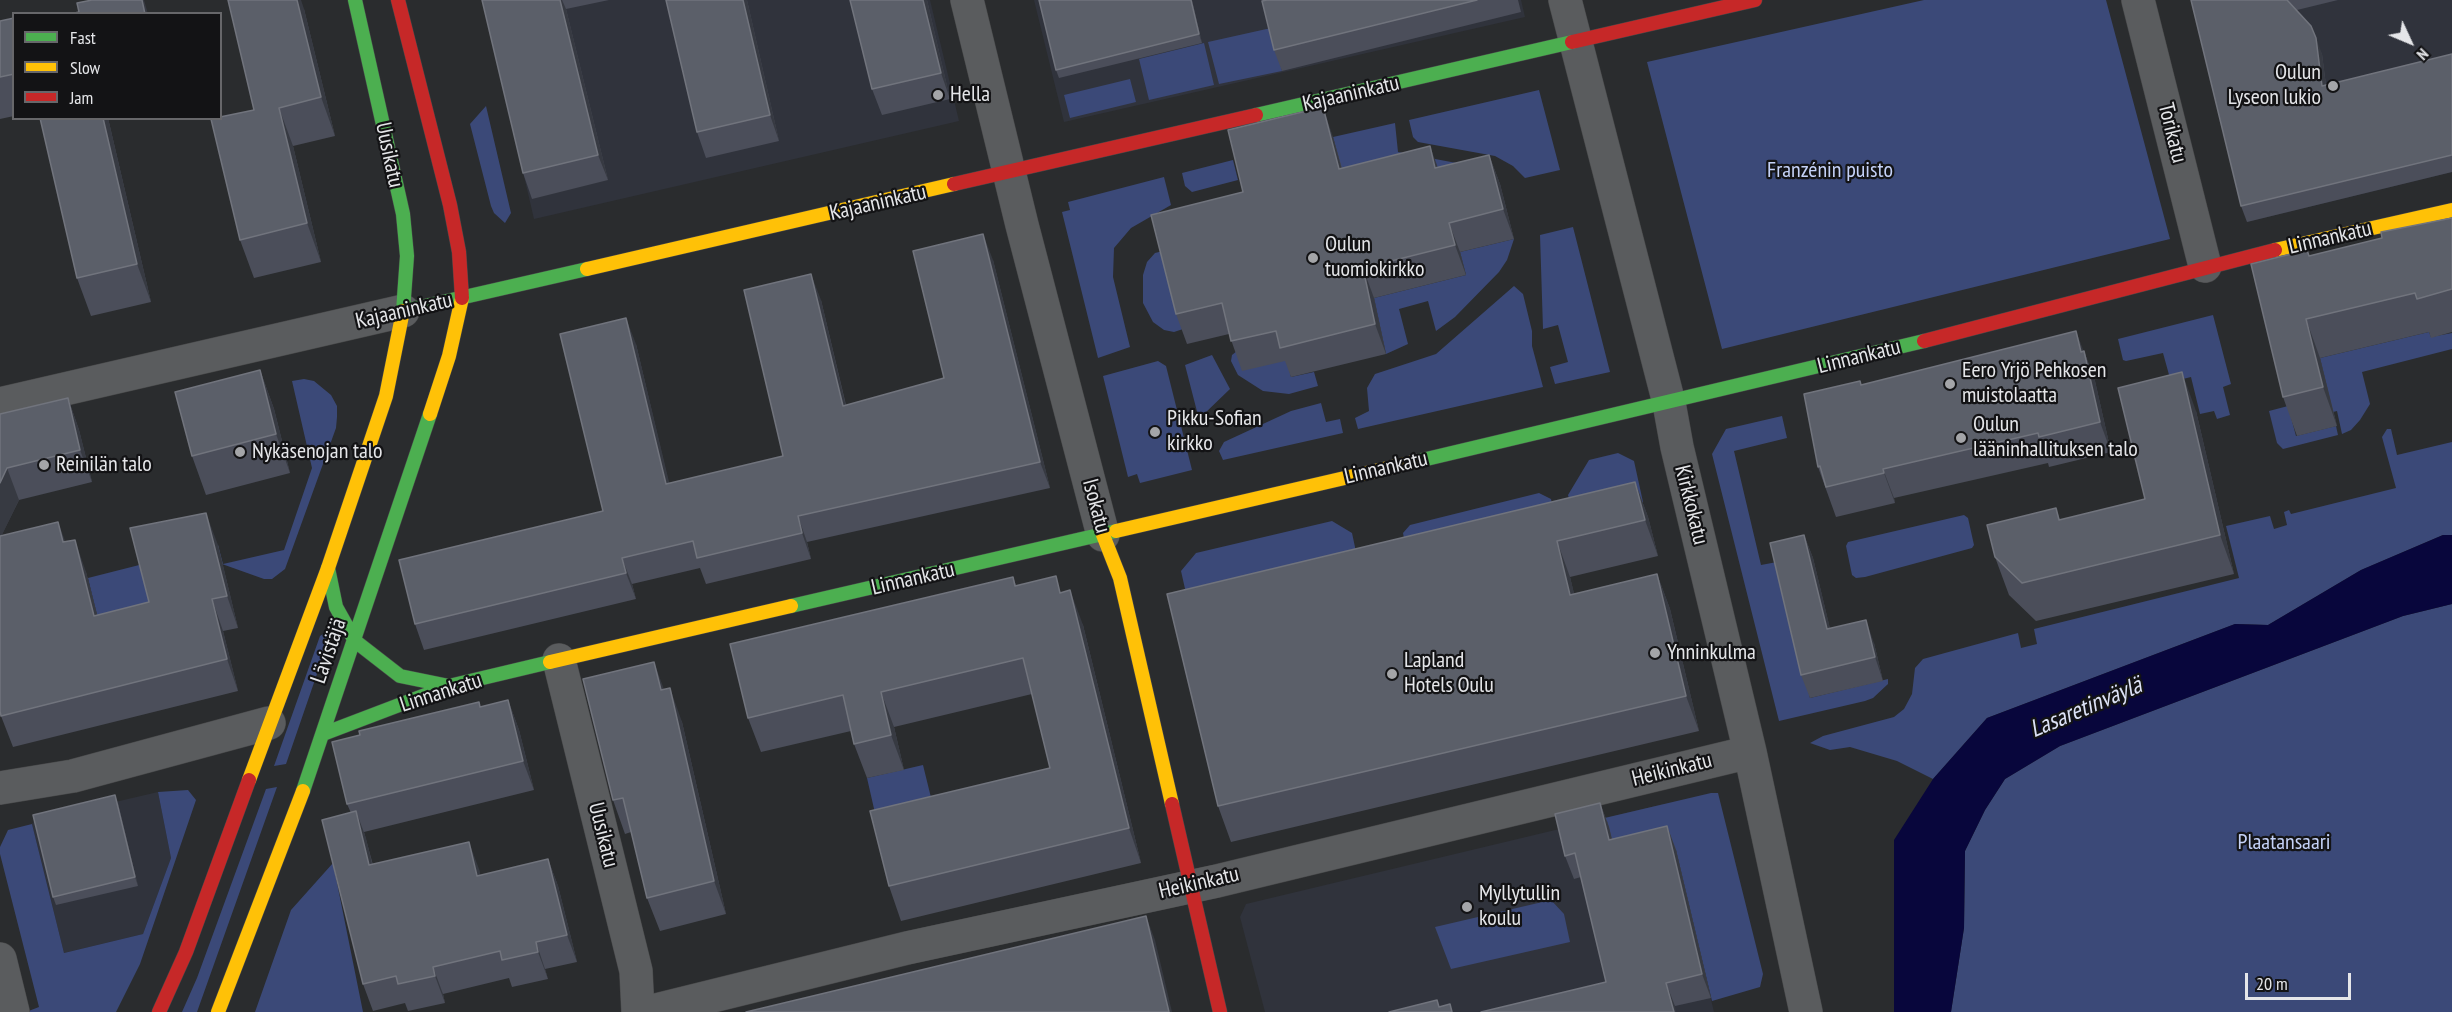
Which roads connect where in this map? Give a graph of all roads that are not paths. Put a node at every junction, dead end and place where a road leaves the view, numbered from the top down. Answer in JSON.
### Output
{"nodes":[{"id":1,"x":355,"y":0,"type":"edge"},
{"id":2,"x":398,"y":0,"type":"edge"},
{"id":3,"x":967,"y":0,"type":"edge"},
{"id":4,"x":1564,"y":0,"type":"edge"},
{"id":5,"x":1755,"y":0,"type":"edge"},
{"id":6,"x":2138,"y":0,"type":"edge"},
{"id":7,"x":1575,"y":41,"type":"junction"},
{"id":8,"x":1010,"y":173,"type":"junction"},
{"id":9,"x":2452,"y":210,"type":"edge"},
{"id":10,"x":2205,"y":266,"type":"junction"},
{"id":11,"x":462,"y":298,"type":"junction"},
{"id":12,"x":403,"y":311,"type":"junction"},
{"id":13,"x":1669,"y":403,"type":"junction"},
{"id":14,"x":0,"y":404,"type":"edge"},
{"id":15,"x":1103,"y":535,"type":"junction"},
{"id":16,"x":328,"y":568,"type":"junction"},
{"id":17,"x":355,"y":641,"type":"junction"},
{"id":18,"x":559,"y":660,"type":"junction"},
{"id":19,"x":449,"y":686,"type":"junction"},
{"id":20,"x":270,"y":723,"type":"junction"},
{"id":21,"x":323,"y":734,"type":"junction"},
{"id":22,"x":1750,"y":752,"type":"junction"},
{"id":23,"x":0,"y":788,"type":"edge"},
{"id":24,"x":1189,"y":886,"type":"junction"},
{"id":25,"x":0,"y":958,"type":"edge"},
{"id":26,"x":13,"y":1012,"type":"edge"},
{"id":27,"x":159,"y":1012,"type":"edge"},
{"id":28,"x":218,"y":1012,"type":"edge"},
{"id":29,"x":638,"y":1012,"type":"edge"},
{"id":30,"x":648,"y":1012,"type":"edge"},
{"id":31,"x":1220,"y":1012,"type":"edge"},
{"id":32,"x":1806,"y":1012,"type":"edge"}],
"edges":[{"from":1,"to":12,"type":"main road","name":"Uusikatu"},
{"from":2,"to":11,"type":"main road","name":"Uusikatu"},
{"from":3,"to":8,"type":"street","name":"Isokatu"},
{"from":4,"to":7,"type":"street","name":"Kirkkokatu"},
{"from":5,"to":7,"type":"main road","name":"Kajaaninkatu"},
{"from":6,"to":10,"type":"street","name":"Torikatu"},
{"from":7,"to":8,"type":"main road","name":"Kajaaninkatu"},
{"from":7,"to":13,"type":"street","name":"Kirkkokatu"},
{"from":8,"to":11,"type":"main road","name":"Kajaaninkatu"},
{"from":8,"to":15,"type":"street","name":"Isokatu"},
{"from":9,"to":10,"type":"main road","name":"Linnankatu"},
{"from":10,"to":13,"type":"main road","name":"Linnankatu"},
{"from":11,"to":12,"type":"main road","name":"Kajaaninkatu"},
{"from":11,"to":17,"type":"main road","name":"Lävistäjä"},
{"from":12,"to":14,"type":"street","name":"Kajaaninkatu"},
{"from":12,"to":16,"type":"main road","name":"Lävistäjä"},
{"from":13,"to":15,"type":"main road","name":"Linnankatu"},
{"from":13,"to":22,"type":"street","name":"Kirkkokatu"},
{"from":15,"to":18,"type":"main road","name":"Linnankatu"},
{"from":15,"to":24,"type":"main road","name":"Isokatu"},
{"from":16,"to":17,"type":"main road"},
{"from":16,"to":20,"type":"main road","name":"Lävistäjä"},
{"from":17,"to":19,"type":"main road"},
{"from":17,"to":21,"type":"main road","name":"Lävistäjä"},
{"from":18,"to":19,"type":"main road","name":"Linnankatu"},
{"from":18,"to":29,"type":"street","name":"Uusikatu"},
{"from":19,"to":21,"type":"main road","name":"Linnankatu"},
{"from":20,"to":23,"type":"street"},
{"from":20,"to":27,"type":"main road","name":"Lävistäjä"},
{"from":21,"to":28,"type":"main road","name":"Lävistäjä"},
{"from":22,"to":24,"type":"street","name":"Heikinkatu"},
{"from":22,"to":32,"type":"street","name":"Kirkkokatu"},
{"from":24,"to":30,"type":"street","name":"Heikinkatu"},
{"from":24,"to":31,"type":"main road","name":"Isokatu"},
{"from":25,"to":26,"type":"street"}]}
